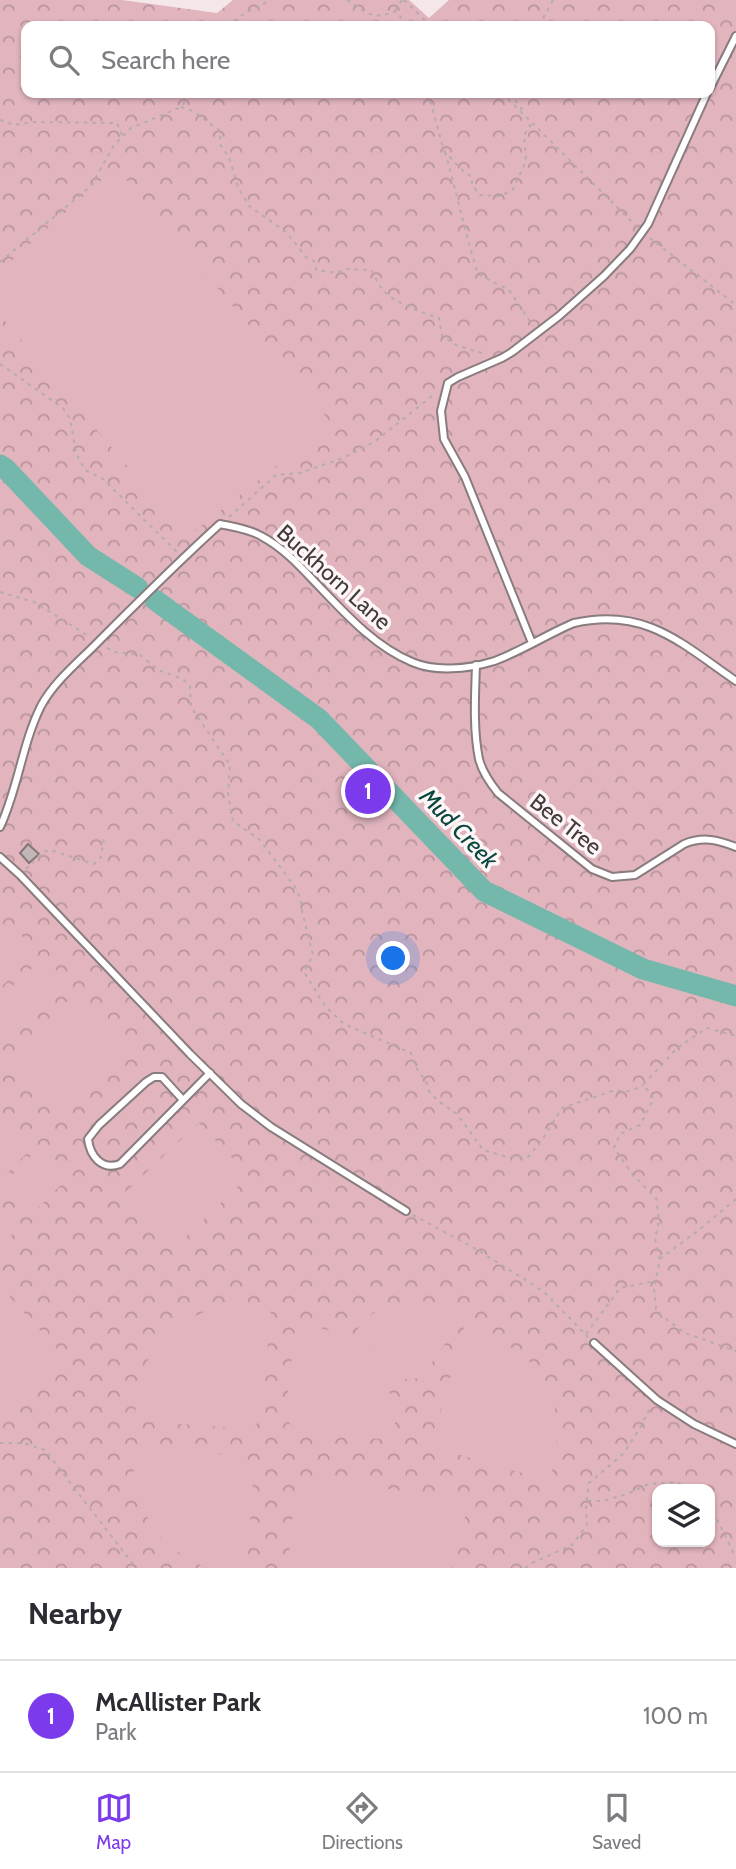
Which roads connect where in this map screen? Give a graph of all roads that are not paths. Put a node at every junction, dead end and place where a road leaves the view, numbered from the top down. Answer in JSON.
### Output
{"nodes":[{"id":1,"x":736,"y":36,"type":"edge"},
{"id":2,"x":715,"y":79,"type":"edge"},
{"id":3,"x":706,"y":98,"type":"edge"},
{"id":4,"x":532,"y":643,"type":"junction"},
{"id":5,"x":475,"y":666,"type":"junction"},
{"id":6,"x":736,"y":681,"type":"edge"},
{"id":7,"x":0,"y":827,"type":"edge"},
{"id":8,"x":736,"y":847,"type":"edge"},
{"id":9,"x":0,"y":857,"type":"edge"},
{"id":10,"x":210,"y":1073,"type":"junction"},
{"id":11,"x":183,"y":1100,"type":"junction"},
{"id":12,"x":406,"y":1211,"type":"road end"},
{"id":13,"x":594,"y":1343,"type":"road end"},
{"id":14,"x":736,"y":1444,"type":"edge"}],
"edges":[{"from":1,"to":2,"type":"lane"},
{"from":3,"to":4,"type":"lane"},
{"from":4,"to":5,"type":"lane","name":"Buckhorn Lane"},
{"from":4,"to":6,"type":"lane","name":"Buckhorn Lane"},
{"from":5,"to":7,"type":"lane","name":"Buckhorn Lane"},
{"from":5,"to":8,"type":"lane","name":"Bee Tree"},
{"from":9,"to":10,"type":"lane"},
{"from":10,"to":11,"type":"lane"},
{"from":10,"to":12,"type":"lane"},
{"from":11,"to":11,"type":"lane"},
{"from":13,"to":14,"type":"lane"}]}
